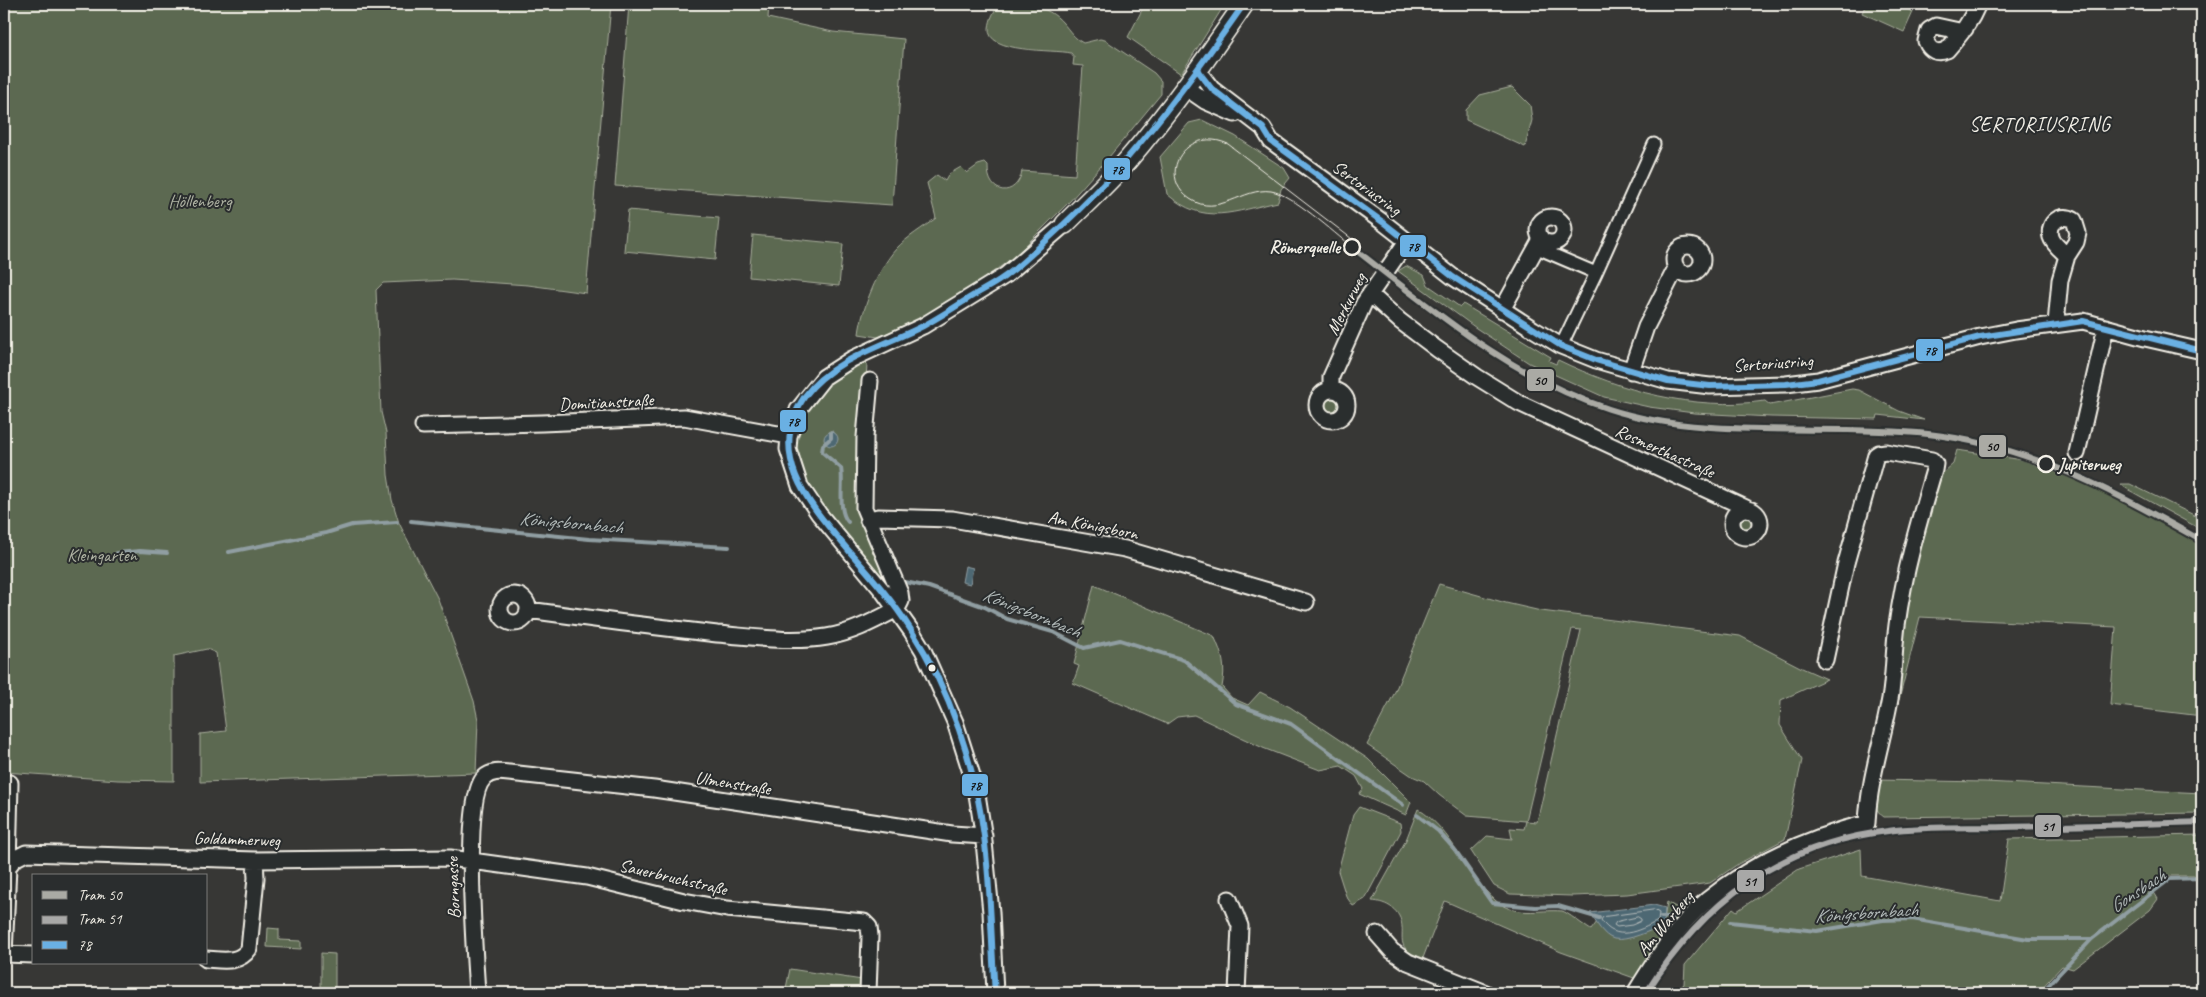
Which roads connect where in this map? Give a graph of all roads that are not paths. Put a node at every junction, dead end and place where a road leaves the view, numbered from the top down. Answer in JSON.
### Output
{"nodes":[{"id":1,"x":1244,"y":4,"type":"edge"},
{"id":2,"x":1978,"y":4,"type":"edge"},
{"id":3,"x":1965,"y":29,"type":"dead end"},
{"id":4,"x":1198,"y":71,"type":"junction"},
{"id":5,"x":1186,"y":88,"type":"junction"},
{"id":6,"x":1264,"y":128,"type":"junction"},
{"id":7,"x":1654,"y":144,"type":"dead end"},
{"id":8,"x":1066,"y":224,"type":"joint"},
{"id":9,"x":1407,"y":241,"type":"junction"},
{"id":10,"x":1538,"y":243,"type":"joint"},
{"id":11,"x":2067,"y":256,"type":"dead end"},
{"id":12,"x":1676,"y":268,"type":"dead end"},
{"id":13,"x":1596,"y":273,"type":"junction"},
{"id":14,"x":1370,"y":294,"type":"junction"},
{"id":15,"x":1502,"y":310,"type":"junction"},
{"id":16,"x":2056,"y":324,"type":"junction"},
{"id":17,"x":2106,"y":327,"type":"junction"},
{"id":18,"x":1561,"y":346,"type":"junction"},
{"id":19,"x":2202,"y":350,"type":"edge"},
{"id":20,"x":1631,"y":371,"type":"junction"},
{"id":21,"x":870,"y":381,"type":"dead end"},
{"id":22,"x":1331,"y":390,"type":"dead end"},
{"id":23,"x":423,"y":426,"type":"dead end"},
{"id":24,"x":789,"y":436,"type":"junction"},
{"id":25,"x":2077,"y":453,"type":"dead end"},
{"id":26,"x":1746,"y":508,"type":"dead end"},
{"id":27,"x":868,"y":520,"type":"junction"},
{"id":28,"x":1306,"y":602,"type":"dead end"},
{"id":29,"x":897,"y":609,"type":"junction"},
{"id":30,"x":528,"y":610,"type":"dead end"},
{"id":31,"x":1824,"y":660,"type":"dead end"},
{"id":32,"x":10,"y":783,"type":"dead end"},
{"id":33,"x":480,"y":783,"type":"joint"},
{"id":34,"x":984,"y":836,"type":"junction"},
{"id":35,"x":256,"y":860,"type":"junction"},
{"id":36,"x":471,"y":861,"type":"junction"},
{"id":37,"x":8,"y":867,"type":"junction"},
{"id":38,"x":1229,"y":899,"type":"dead end"},
{"id":39,"x":1378,"y":934,"type":"dead end"},
{"id":40,"x":4,"y":954,"type":"edge"},
{"id":41,"x":32,"y":955,"type":"edge"},
{"id":42,"x":208,"y":959,"type":"edge"},
{"id":43,"x":478,"y":993,"type":"edge"},
{"id":44,"x":868,"y":993,"type":"edge"},
{"id":45,"x":995,"y":993,"type":"edge"},
{"id":46,"x":1237,"y":993,"type":"edge"},
{"id":47,"x":1486,"y":993,"type":"edge"},
{"id":48,"x":1635,"y":993,"type":"edge"}],
"edges":[{"from":1,"to":4,"type":"street"},
{"from":2,"to":3,"type":"street"},
{"from":4,"to":5,"type":"street"},
{"from":4,"to":6,"type":"street","name":"Sertoriusring"},
{"from":5,"to":6,"type":"street","name":"Sertoriusring"},
{"from":5,"to":8,"type":"street"},
{"from":6,"to":9,"type":"street","name":"Sertoriusring"},
{"from":7,"to":13,"type":"street"},
{"from":8,"to":24,"type":"street"},
{"from":9,"to":14,"type":"street","name":"Merkurweg"},
{"from":9,"to":15,"type":"street","name":"Sertoriusring"},
{"from":10,"to":13,"type":"street"},
{"from":10,"to":15,"type":"street"},
{"from":11,"to":16,"type":"street"},
{"from":12,"to":20,"type":"street"},
{"from":13,"to":18,"type":"street"},
{"from":14,"to":22,"type":"street","name":"Merkurweg"},
{"from":14,"to":26,"type":"street","name":"Rosmerthastraße"},
{"from":15,"to":18,"type":"street","name":"Sertoriusring"},
{"from":16,"to":17,"type":"street","name":"Sertoriusring"},
{"from":16,"to":20,"type":"street","name":"Sertoriusring"},
{"from":17,"to":19,"type":"street","name":"Sertoriusring"},
{"from":17,"to":25,"type":"street"},
{"from":18,"to":20,"type":"street","name":"Sertoriusring"},
{"from":21,"to":27,"type":"street"},
{"from":23,"to":24,"type":"street","name":"Domitianstraße"},
{"from":24,"to":29,"type":"street"},
{"from":27,"to":28,"type":"street","name":"Am Königsborn"},
{"from":27,"to":29,"type":"street"},
{"from":29,"to":30,"type":"street"},
{"from":29,"to":34,"type":"street"},
{"from":31,"to":48,"type":"street","name":"Am Warberg"},
{"from":32,"to":37,"type":"street"},
{"from":33,"to":34,"type":"street","name":"Ulmenstraße"},
{"from":33,"to":36,"type":"street","name":"Borngasse"},
{"from":34,"to":45,"type":"street"},
{"from":35,"to":36,"type":"street","name":"Goldammerweg"},
{"from":35,"to":37,"type":"street","name":"Goldammerweg"},
{"from":35,"to":42,"type":"street"},
{"from":36,"to":43,"type":"street","name":"Borngasse"},
{"from":36,"to":44,"type":"street","name":"Sauerbruchstraße"},
{"from":37,"to":40,"type":"street"},
{"from":38,"to":46,"type":"street"},
{"from":39,"to":47,"type":"street"},
{"from":40,"to":41,"type":"street"}]}
